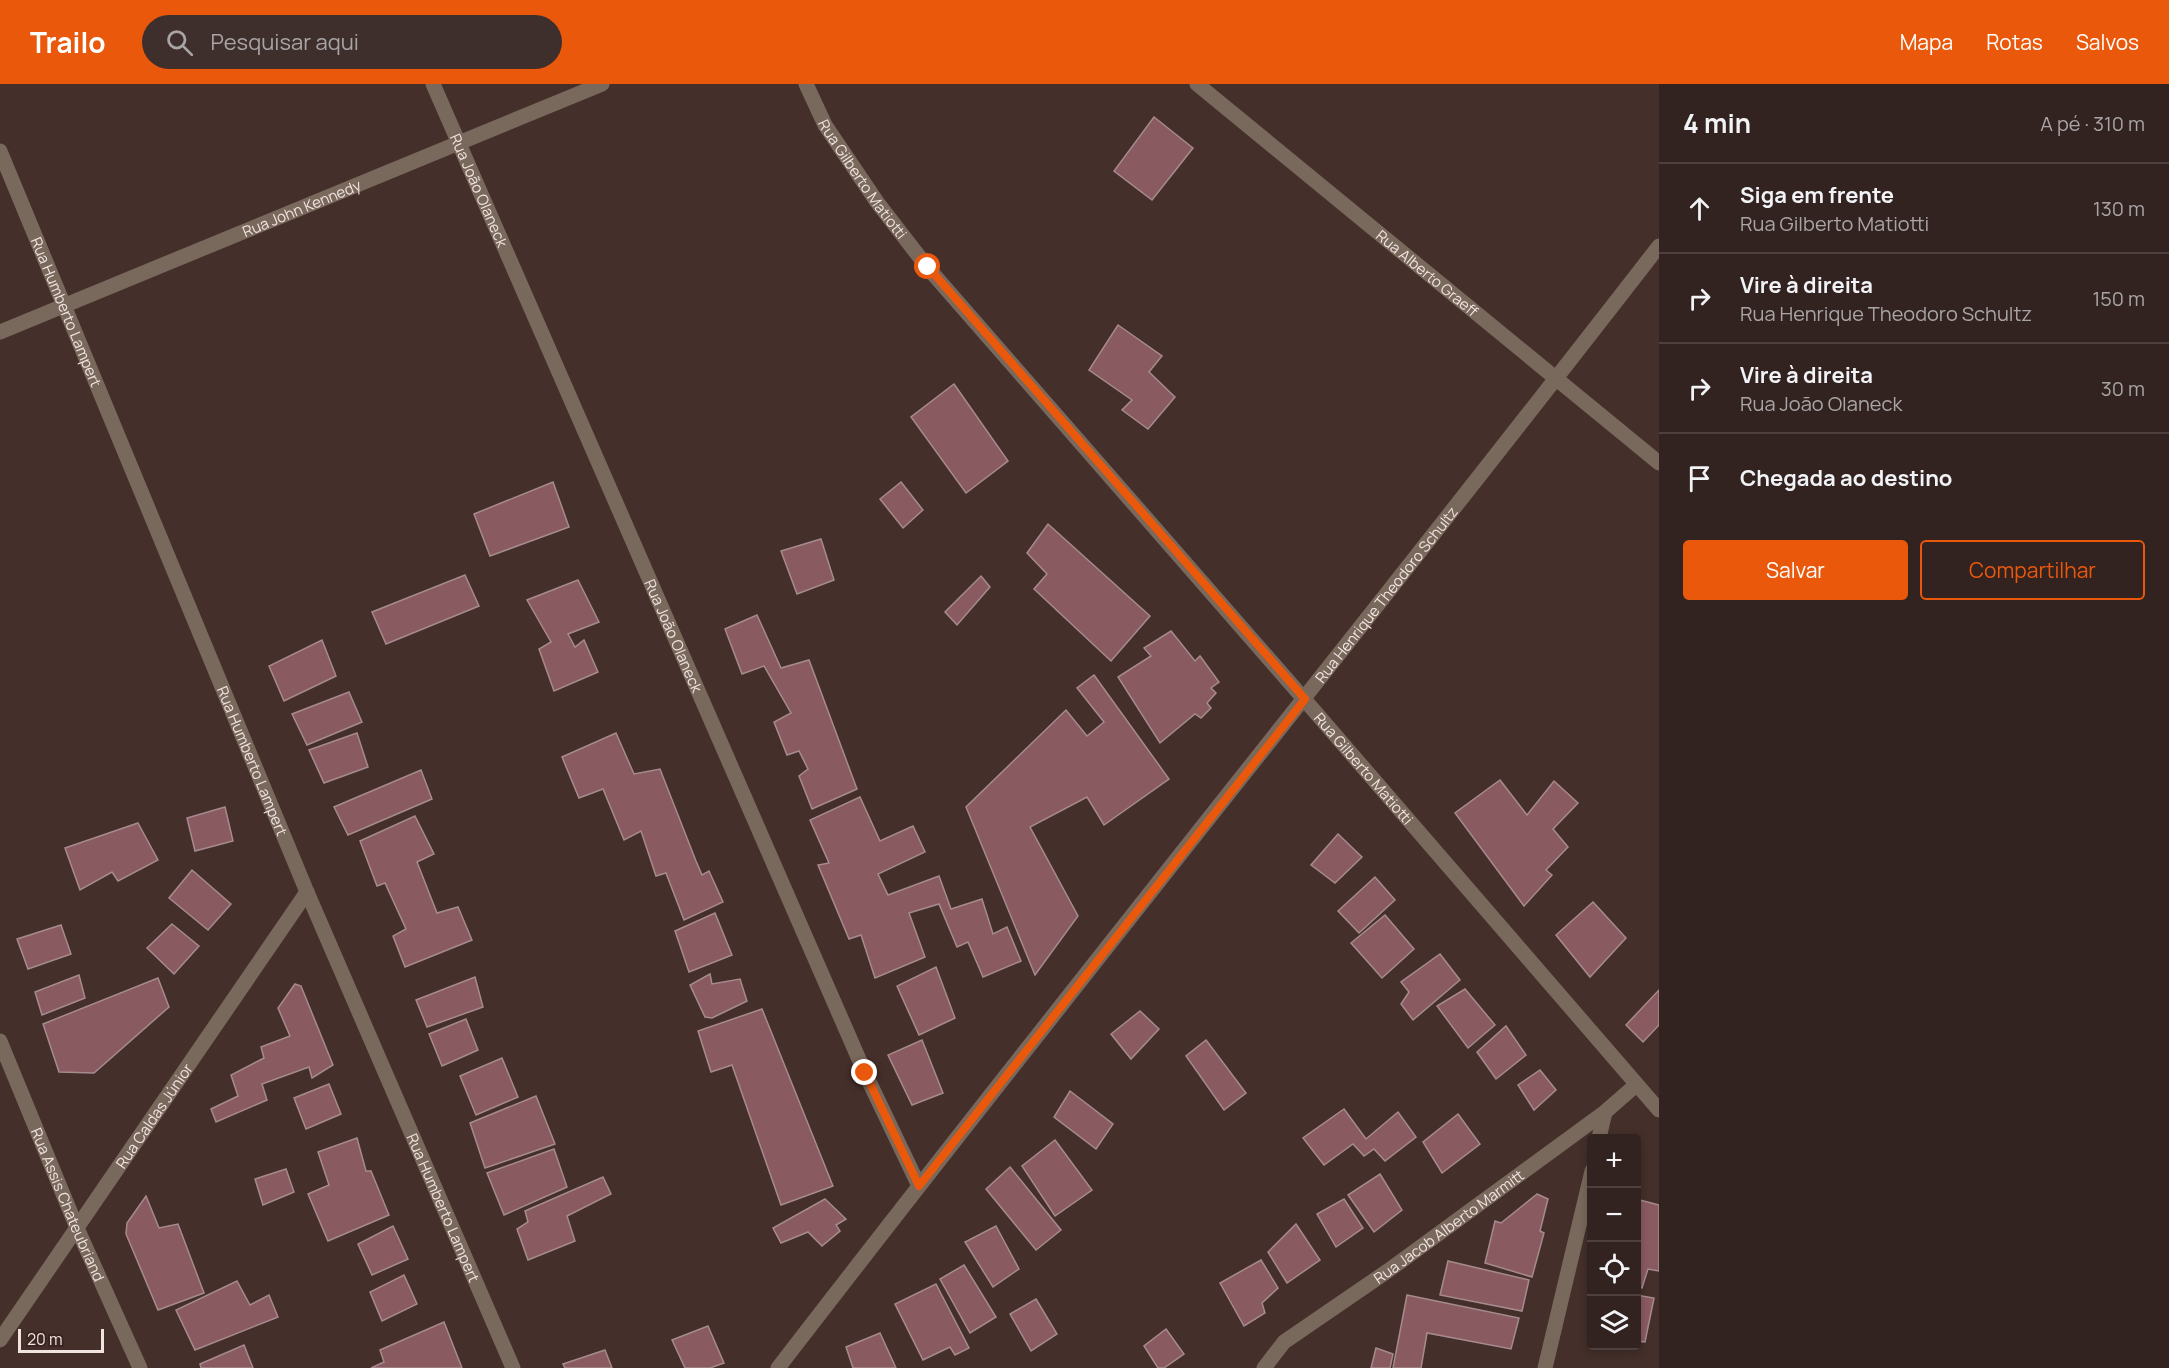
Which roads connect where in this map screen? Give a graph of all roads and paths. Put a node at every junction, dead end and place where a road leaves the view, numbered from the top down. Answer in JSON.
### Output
{"nodes":[{"id":1,"x":433,"y":84,"type":"edge"},
{"id":2,"x":602,"y":84,"type":"edge"},
{"id":3,"x":806,"y":84,"type":"edge"},
{"id":4,"x":1197,"y":84,"type":"edge"},
{"id":5,"x":459,"y":144,"type":"junction"},
{"id":6,"x":0,"y":152,"type":"edge"},
{"id":7,"x":1659,"y":246,"type":"edge"},
{"id":8,"x":64,"y":306,"type":"junction"},
{"id":9,"x":0,"y":332,"type":"edge"},
{"id":10,"x":1555,"y":380,"type":"junction"},
{"id":11,"x":1659,"y":464,"type":"edge"},
{"id":12,"x":1305,"y":699,"type":"junction"},
{"id":13,"x":307,"y":892,"type":"junction"},
{"id":14,"x":0,"y":1041,"type":"edge"},
{"id":15,"x":1636,"y":1085,"type":"junction"},
{"id":16,"x":1659,"y":1110,"type":"edge"},
{"id":17,"x":1605,"y":1112,"type":"junction"},
{"id":18,"x":1600,"y":1134,"type":"edge"},
{"id":19,"x":919,"y":1186,"type":"junction"},
{"id":20,"x":1588,"y":1188,"type":"edge"},
{"id":21,"x":77,"y":1228,"type":"junction"},
{"id":22,"x":0,"y":1340,"type":"edge"},
{"id":23,"x":140,"y":1368,"type":"edge"},
{"id":24,"x":513,"y":1368,"type":"edge"},
{"id":25,"x":778,"y":1368,"type":"edge"},
{"id":26,"x":1264,"y":1368,"type":"edge"},
{"id":27,"x":1545,"y":1368,"type":"edge"}],
"edges":[{"from":1,"to":5,"type":"street","name":"Rua João Olaneck"},
{"from":2,"to":5,"type":"street","name":"Rua John Kennedy"},
{"from":3,"to":12,"type":"street","name":"Rua Gilberto Matiotti"},
{"from":4,"to":10,"type":"street","name":"Rua Alberto Graeff"},
{"from":5,"to":8,"type":"street","name":"Rua John Kennedy"},
{"from":5,"to":19,"type":"street","name":"Rua João Olaneck"},
{"from":6,"to":8,"type":"street","name":"Rua Humberto Lampert"},
{"from":7,"to":10,"type":"street","name":"Rua Henrique Theodoro Schultz"},
{"from":8,"to":9,"type":"street","name":"Rua John Kennedy"},
{"from":8,"to":13,"type":"street","name":"Rua Humberto Lampert"},
{"from":10,"to":11,"type":"street","name":"Rua Alberto Graeff"},
{"from":10,"to":12,"type":"street","name":"Rua Henrique Theodoro Schultz"},
{"from":12,"to":15,"type":"street","name":"Rua Gilberto Matiotti"},
{"from":12,"to":19,"type":"street","name":"Rua Henrique Theodoro Schultz"},
{"from":13,"to":21,"type":"street","name":"Rua Caldas Júnior"},
{"from":13,"to":24,"type":"street","name":"Rua Humberto Lampert"},
{"from":14,"to":21,"type":"street","name":"Rua Assis Chateubriand"},
{"from":15,"to":16,"type":"street","name":"Rua Gilberto Matiotti"},
{"from":15,"to":17,"type":"street","name":"Rua Jacob Alberto Marmitt"},
{"from":17,"to":18,"type":"street"},
{"from":17,"to":26,"type":"street","name":"Rua Jacob Alberto Marmitt"},
{"from":19,"to":25,"type":"street","name":"Rua Henrique Theodoro Schultz"},
{"from":20,"to":27,"type":"street"},
{"from":21,"to":22,"type":"street","name":"Rua Caldas Júnior"},
{"from":21,"to":23,"type":"street","name":"Rua Assis Chateubriand"}]}
